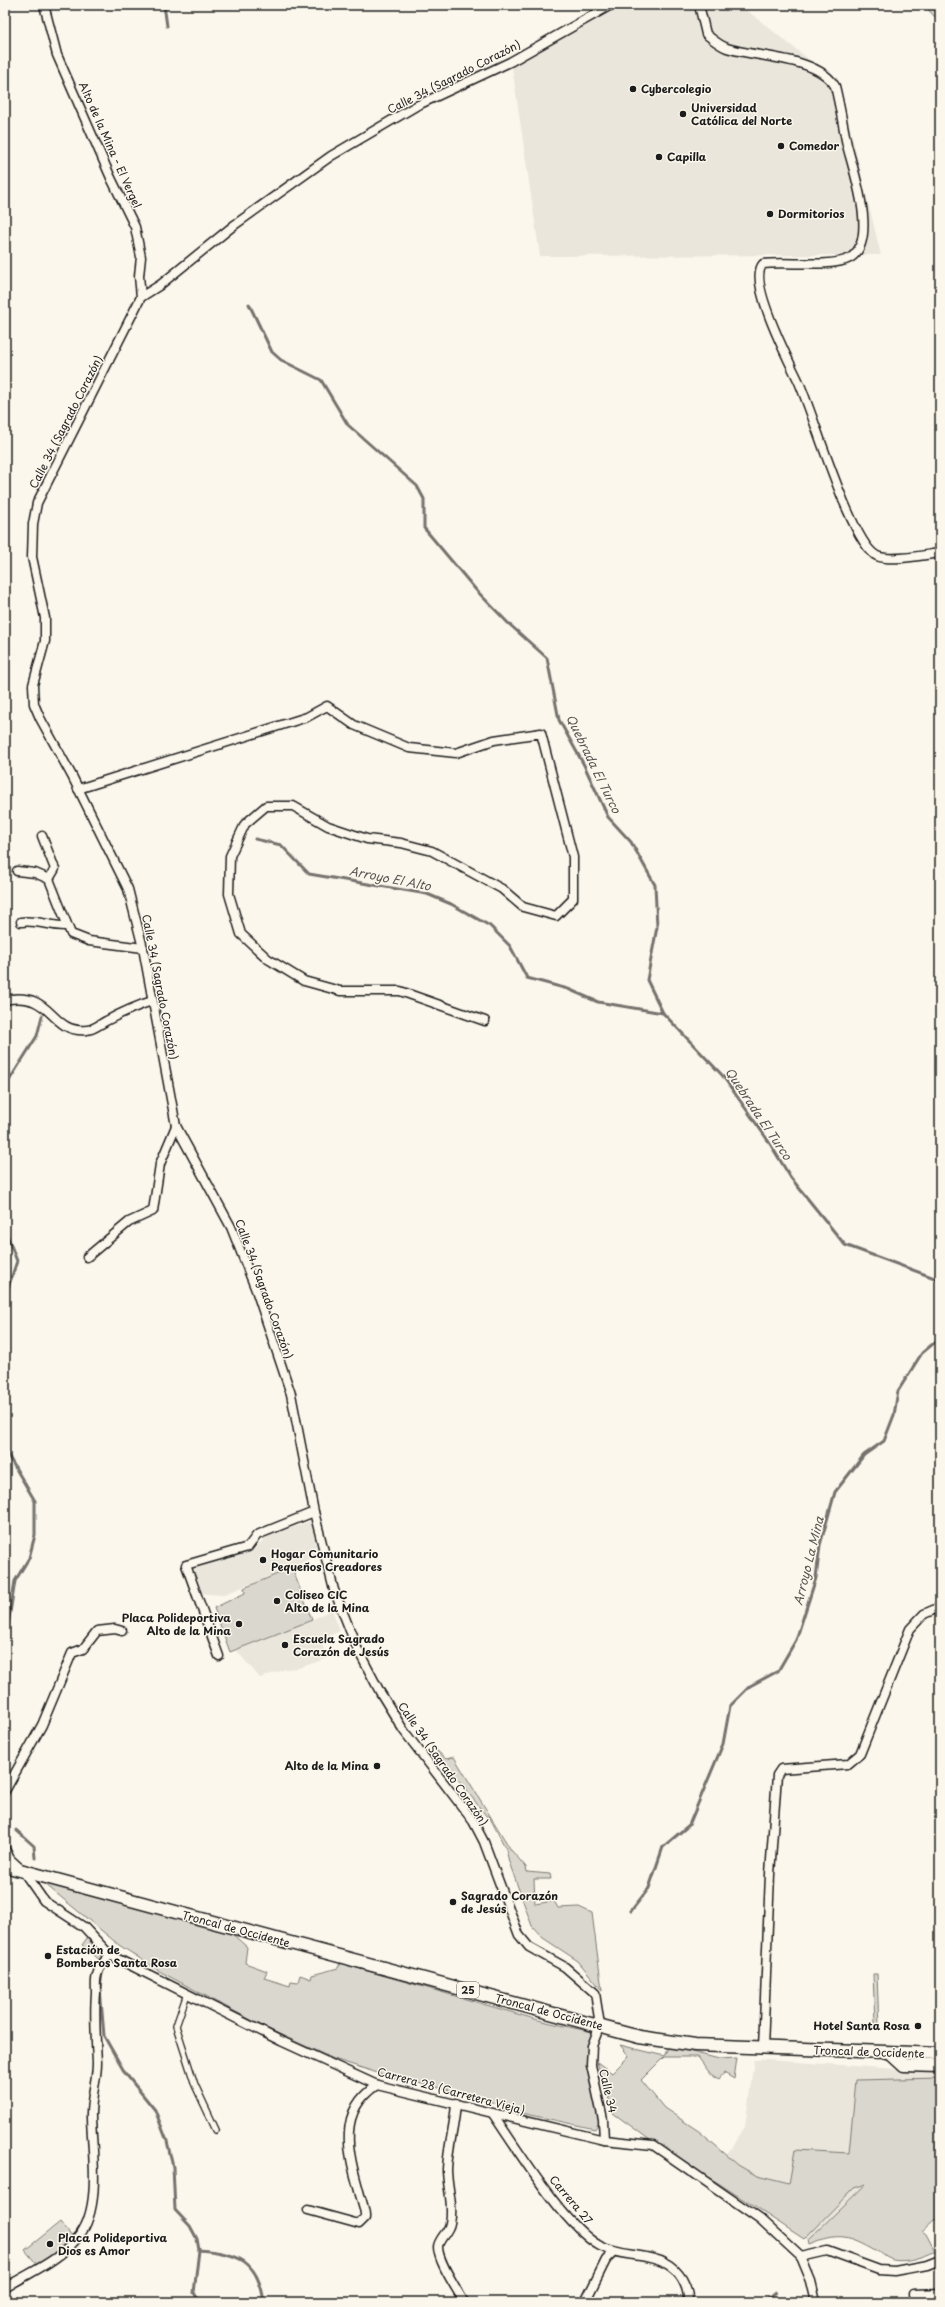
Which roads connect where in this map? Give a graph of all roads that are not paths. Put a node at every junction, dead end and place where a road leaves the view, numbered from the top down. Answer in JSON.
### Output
{"nodes":[{"id":1,"x":44,"y":5,"type":"edge"},
{"id":2,"x":611,"y":5,"type":"edge"},
{"id":3,"x":699,"y":5,"type":"edge"},
{"id":4,"x":141,"y":297,"type":"junction"},
{"id":5,"x":940,"y":553,"type":"edge"},
{"id":6,"x":78,"y":789,"type":"junction"},
{"id":7,"x":42,"y":836,"type":"dead end"},
{"id":8,"x":17,"y":872,"type":"dead end"},
{"id":9,"x":49,"y":879,"type":"junction"},
{"id":10,"x":21,"y":922,"type":"dead end"},
{"id":11,"x":67,"y":926,"type":"junction"},
{"id":12,"x":143,"y":948,"type":"junction"},
{"id":13,"x":5,"y":1000,"type":"edge"},
{"id":14,"x":152,"y":1001,"type":"junction"},
{"id":15,"x":485,"y":1021,"type":"dead end"},
{"id":16,"x":176,"y":1126,"type":"junction"},
{"id":17,"x":88,"y":1257,"type":"dead end"},
{"id":18,"x":314,"y":1512,"type":"junction"},
{"id":19,"x":940,"y":1607,"type":"edge"},
{"id":20,"x":122,"y":1631,"type":"dead end"},
{"id":21,"x":219,"y":1656,"type":"dead end"},
{"id":22,"x":5,"y":1791,"type":"edge"},
{"id":23,"x":5,"y":1849,"type":"edge"},
{"id":24,"x":5,"y":1866,"type":"edge"},
{"id":25,"x":23,"y":1871,"type":"junction"},
{"id":26,"x":110,"y":1956,"type":"junction"},
{"id":27,"x":187,"y":1994,"type":"junction"},
{"id":28,"x":600,"y":2025,"type":"junction"},
{"id":29,"x":763,"y":2048,"type":"junction"},
{"id":30,"x":892,"y":2053,"type":"junction"},
{"id":31,"x":940,"y":2054,"type":"edge"},
{"id":32,"x":940,"y":2066,"type":"edge"},
{"id":33,"x":377,"y":2085,"type":"junction"},
{"id":34,"x":456,"y":2103,"type":"junction"},
{"id":35,"x":493,"y":2114,"type":"junction"},
{"id":36,"x":216,"y":2130,"type":"dead end"},
{"id":37,"x":604,"y":2140,"type":"junction"},
{"id":38,"x":308,"y":2210,"type":"dead end"},
{"id":39,"x":614,"y":2252,"type":"junction"},
{"id":40,"x":801,"y":2257,"type":"junction"},
{"id":41,"x":940,"y":2260,"type":"edge"},
{"id":42,"x":5,"y":2288,"type":"edge"},
{"id":43,"x":940,"y":2293,"type":"edge"},
{"id":44,"x":914,"y":2294,"type":"dead end"},
{"id":45,"x":464,"y":2302,"type":"edge"},
{"id":46,"x":585,"y":2302,"type":"edge"},
{"id":47,"x":688,"y":2302,"type":"edge"},
{"id":48,"x":816,"y":2302,"type":"edge"}],
"edges":[{"from":1,"to":4,"type":"street","name":"Alto de la Mina - El Vergel"},
{"from":2,"to":4,"type":"street","name":"Calle 34 (Sagrado Corazón)"},
{"from":3,"to":5,"type":"street"},
{"from":4,"to":6,"type":"street","name":"Calle 34 (Sagrado Corazón)"},
{"from":6,"to":12,"type":"street","name":"Calle 34 (Sagrado Corazón)"},
{"from":6,"to":15,"type":"street"},
{"from":7,"to":9,"type":"street"},
{"from":8,"to":9,"type":"street"},
{"from":9,"to":11,"type":"street"},
{"from":10,"to":11,"type":"street"},
{"from":11,"to":12,"type":"street"},
{"from":12,"to":14,"type":"street","name":"Calle 34 (Sagrado Corazón)"},
{"from":13,"to":14,"type":"street"},
{"from":14,"to":16,"type":"street","name":"Calle 34 (Sagrado Corazón)"},
{"from":16,"to":17,"type":"street"},
{"from":16,"to":18,"type":"street","name":"Calle 34 (Sagrado Corazón)"},
{"from":18,"to":21,"type":"street"},
{"from":18,"to":28,"type":"street","name":"Calle 34 (Sagrado Corazón)"},
{"from":19,"to":29,"type":"street"},
{"from":20,"to":22,"type":"street"},
{"from":23,"to":25,"type":"street","name":"Carrera 28 (Carretera Vieja)"},
{"from":24,"to":25,"type":"main road","name":"Troncal de Occidente","number":"25"},
{"from":25,"to":26,"type":"street","name":"Carrera 28 (Carretera Vieja)"},
{"from":25,"to":28,"type":"main road","name":"Troncal de Occidente","number":"25"},
{"from":26,"to":27,"type":"street","name":"Carrera 28 (Carretera Vieja)"},
{"from":26,"to":42,"type":"street"},
{"from":27,"to":33,"type":"street","name":"Carrera 28 (Carretera Vieja)"},
{"from":27,"to":36,"type":"street"},
{"from":28,"to":29,"type":"main road","name":"Troncal de Occidente","number":"25"},
{"from":28,"to":37,"type":"street","name":"Calle 34"},
{"from":29,"to":30,"type":"main road","name":"Troncal de Occidente","number":"25"},
{"from":30,"to":31,"type":"main road","name":"Troncal de Occidente","number":"25"},
{"from":30,"to":32,"type":"main road"},
{"from":33,"to":34,"type":"street","name":"Carrera 28 (Carretera Vieja)"},
{"from":33,"to":38,"type":"street"},
{"from":34,"to":35,"type":"street","name":"Carrera 28 (Carretera Vieja)"},
{"from":34,"to":45,"type":"street"},
{"from":35,"to":37,"type":"street","name":"Carrera 28 (Carretera Vieja)"},
{"from":35,"to":39,"type":"street","name":"Carrera 27"},
{"from":37,"to":40,"type":"street","name":"Carrera 28 (Carretera Vieja)"},
{"from":39,"to":46,"type":"street"},
{"from":39,"to":47,"type":"street","name":"Carrera 27"},
{"from":40,"to":41,"type":"street"},
{"from":40,"to":48,"type":"street"},
{"from":43,"to":44,"type":"street"}]}
